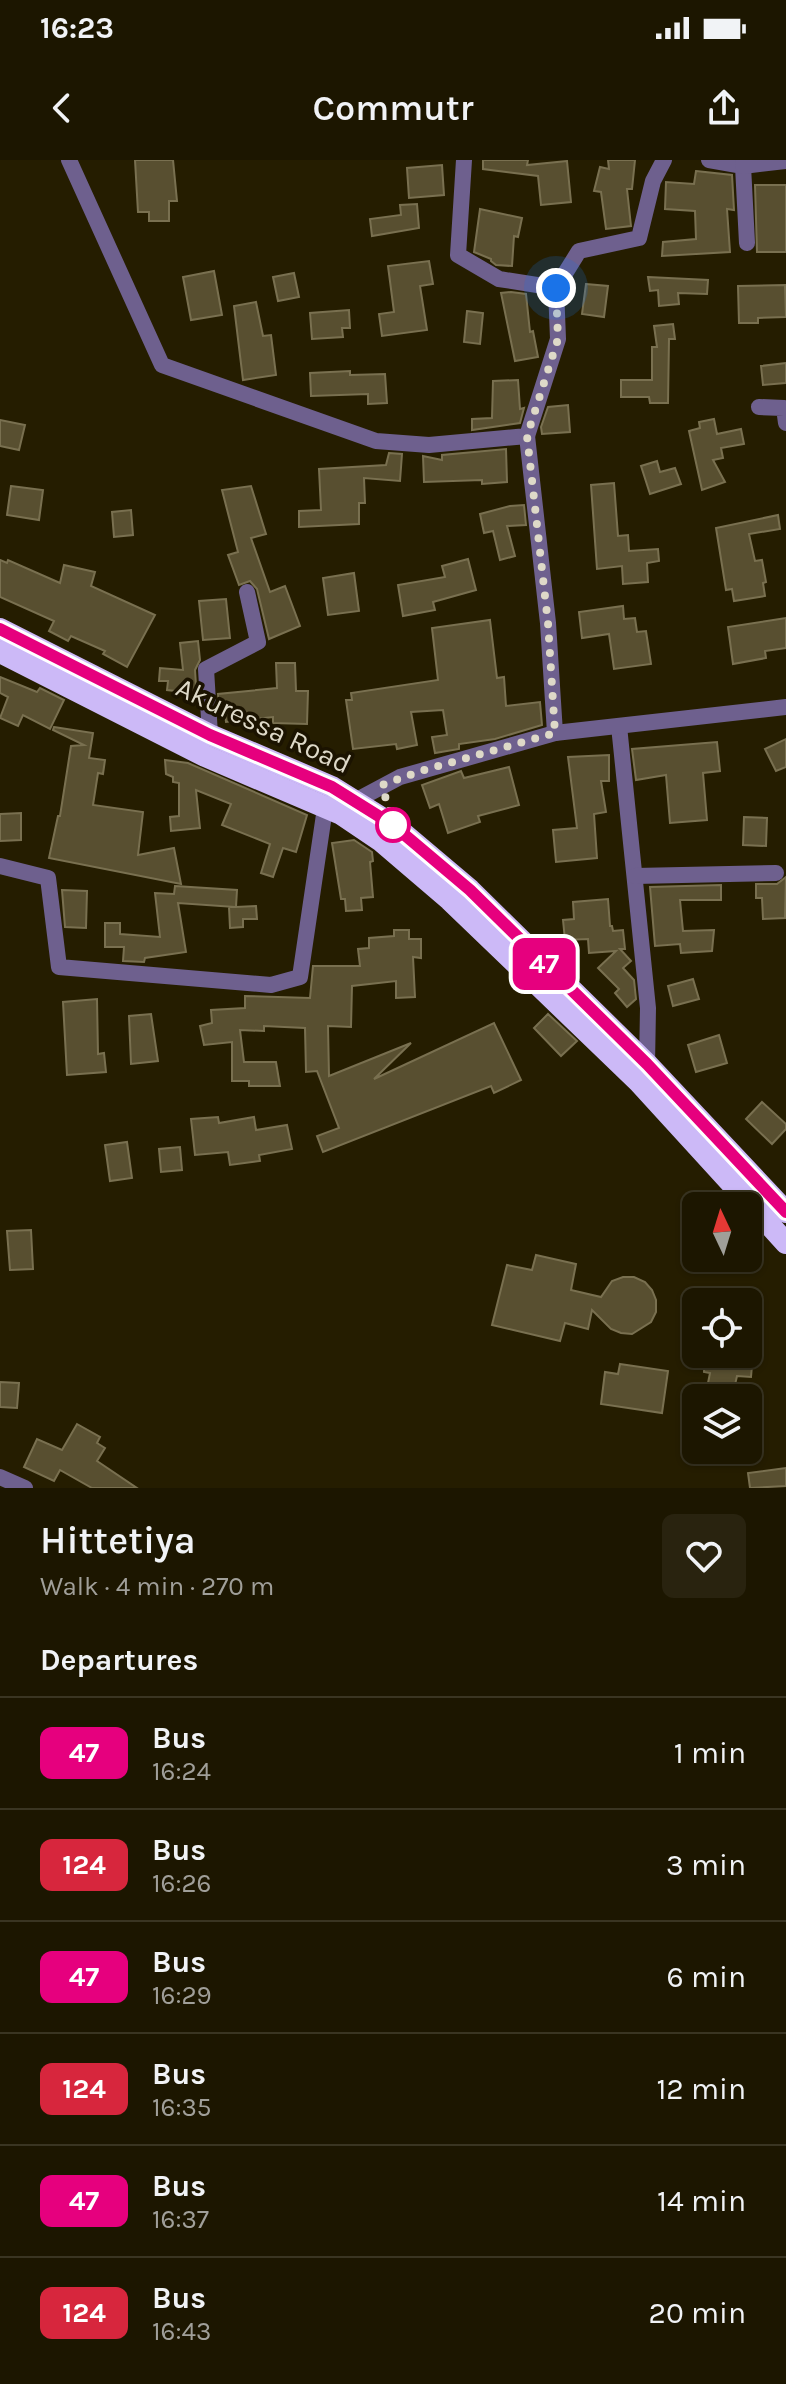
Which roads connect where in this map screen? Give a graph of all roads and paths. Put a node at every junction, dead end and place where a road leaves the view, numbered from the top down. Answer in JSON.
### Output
{"nodes":[{"id":1,"x":69,"y":160,"type":"edge"},
{"id":2,"x":464,"y":160,"type":"edge"},
{"id":3,"x":664,"y":160,"type":"edge"},
{"id":4,"x":709,"y":160,"type":"edge"},
{"id":5,"x":786,"y":161,"type":"edge"},
{"id":6,"x":744,"y":163,"type":"edge"},
{"id":7,"x":747,"y":243,"type":"dead end"},
{"id":8,"x":556,"y":288,"type":"junction"},
{"id":9,"x":759,"y":407,"type":"dead end"},
{"id":10,"x":786,"y":423,"type":"edge"},
{"id":11,"x":527,"y":436,"type":"junction"},
{"id":12,"x":247,"y":592,"type":"dead end"},
{"id":13,"x":0,"y":629,"type":"edge"},
{"id":14,"x":0,"y":652,"type":"edge"},
{"id":15,"x":786,"y":707,"type":"edge"},
{"id":16,"x":619,"y":726,"type":"junction"},
{"id":17,"x":555,"y":733,"type":"junction"},
{"id":18,"x":210,"y":735,"type":"junction"},
{"id":19,"x":340,"y":808,"type":"junction"},
{"id":20,"x":0,"y":866,"type":"edge"},
{"id":21,"x":776,"y":873,"type":"dead end"},
{"id":22,"x":635,"y":876,"type":"junction"},
{"id":23,"x":647,"y":1064,"type":"junction"},
{"id":24,"x":747,"y":1183,"type":"junction"},
{"id":25,"x":786,"y":1212,"type":"edge"},
{"id":26,"x":786,"y":1243,"type":"edge"},
{"id":27,"x":0,"y":1477,"type":"edge"},
{"id":28,"x":25,"y":1488,"type":"edge"}],
"edges":[{"from":1,"to":11,"type":"street"},
{"from":2,"to":8,"type":"street"},
{"from":3,"to":8,"type":"street"},
{"from":4,"to":6,"type":"street"},
{"from":5,"to":6,"type":"street"},
{"from":6,"to":7,"type":"street"},
{"from":8,"to":11,"type":"street"},
{"from":9,"to":10,"type":"street"},
{"from":11,"to":17,"type":"street"},
{"from":12,"to":18,"type":"street"},
{"from":13,"to":18,"type":"highway","name":"Akuressa Road"},
{"from":14,"to":19,"type":"highway","name":"Akuressa Road"},
{"from":15,"to":16,"type":"street"},
{"from":16,"to":17,"type":"street"},
{"from":16,"to":22,"type":"street"},
{"from":17,"to":19,"type":"street"},
{"from":18,"to":19,"type":"highway","name":"Akuressa Road"},
{"from":19,"to":20,"type":"street"},
{"from":19,"to":23,"type":"highway","name":"Akuressa Road"},
{"from":19,"to":24,"type":"highway","name":"Akuressa Road"},
{"from":21,"to":22,"type":"street"},
{"from":22,"to":23,"type":"street"},
{"from":23,"to":24,"type":"highway","name":"Akuressa Road"},
{"from":24,"to":25,"type":"highway","name":"Akuressa Road"},
{"from":24,"to":26,"type":"highway","name":"Akuressa Road"},
{"from":27,"to":28,"type":"street"}]}
